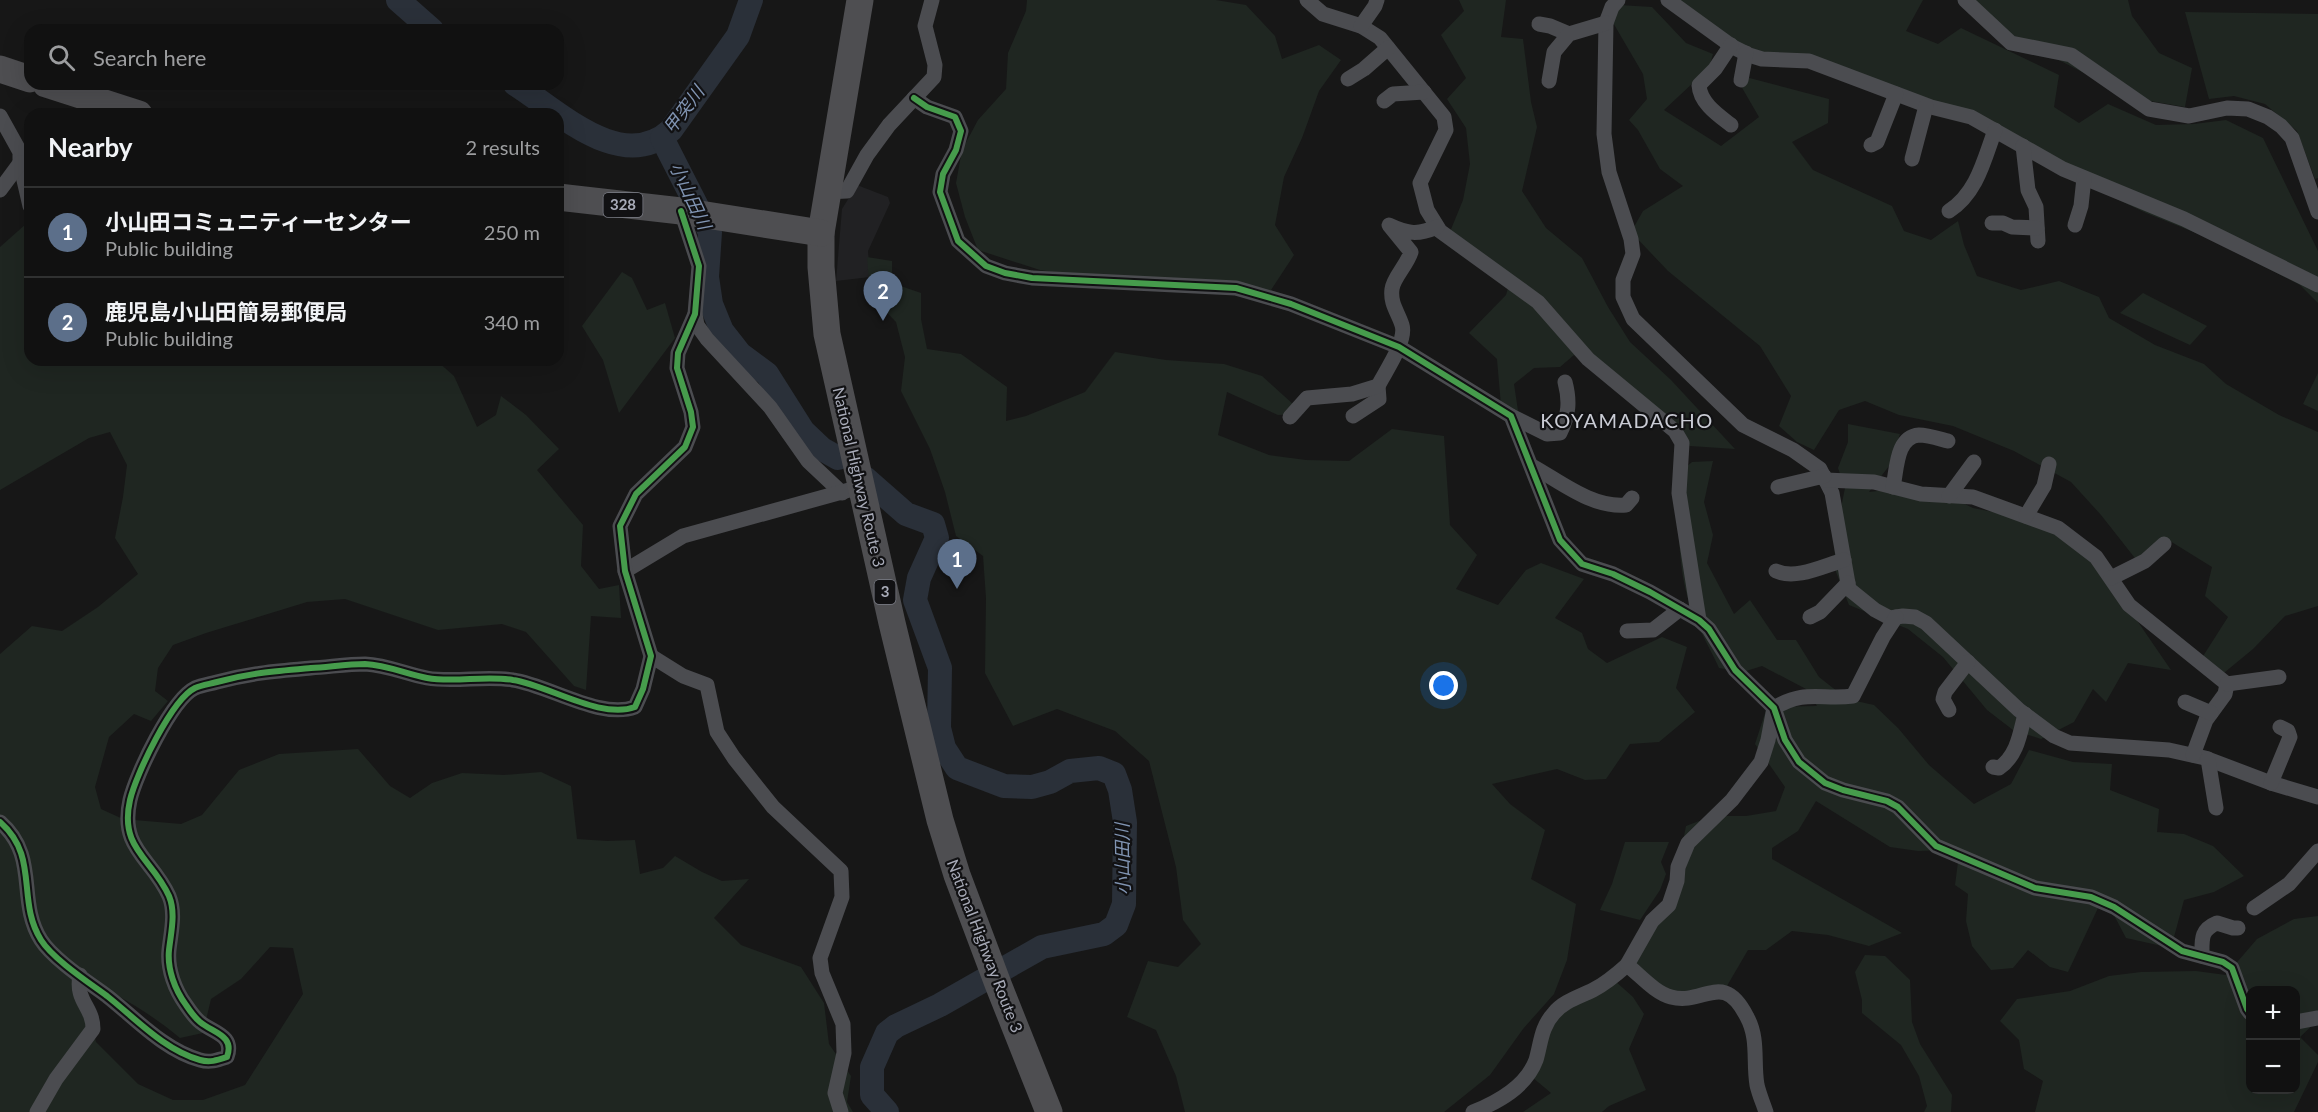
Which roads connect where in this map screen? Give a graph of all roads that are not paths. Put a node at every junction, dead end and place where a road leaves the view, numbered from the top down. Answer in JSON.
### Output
{"nodes":[{"id":1,"x":860,"y":0,"type":"edge"},
{"id":2,"x":932,"y":0,"type":"edge"},
{"id":3,"x":1307,"y":0,"type":"edge"},
{"id":4,"x":1377,"y":0,"type":"edge"},
{"id":5,"x":1618,"y":0,"type":"edge"},
{"id":6,"x":1668,"y":0,"type":"edge"},
{"id":7,"x":1965,"y":0,"type":"edge"},
{"id":8,"x":1606,"y":23,"type":"junction"},
{"id":9,"x":1539,"y":24,"type":"dead end"},
{"id":10,"x":1361,"y":26,"type":"junction"},
{"id":11,"x":1569,"y":34,"type":"junction"},
{"id":12,"x":1731,"y":45,"type":"junction"},
{"id":13,"x":1388,"y":48,"type":"junction"},
{"id":14,"x":1746,"y":53,"type":"junction"},
{"id":15,"x":0,"y":71,"type":"edge"},
{"id":16,"x":24,"y":77,"type":"edge"},
{"id":17,"x":1348,"y":79,"type":"dead end"},
{"id":18,"x":1742,"y":80,"type":"dead end"},
{"id":19,"x":1549,"y":81,"type":"dead end"},
{"id":20,"x":65,"y":90,"type":"edge"},
{"id":21,"x":1424,"y":92,"type":"junction"},
{"id":22,"x":1896,"y":94,"type":"junction"},
{"id":23,"x":914,"y":99,"type":"junction"},
{"id":24,"x":1384,"y":101,"type":"dead end"},
{"id":25,"x":1926,"y":105,"type":"junction"},
{"id":26,"x":120,"y":108,"type":"edge"},
{"id":27,"x":0,"y":116,"type":"edge"},
{"id":28,"x":1731,"y":125,"type":"dead end"},
{"id":29,"x":1995,"y":130,"type":"junction"},
{"id":30,"x":1871,"y":145,"type":"dead end"},
{"id":31,"x":2023,"y":146,"type":"junction"},
{"id":32,"x":1912,"y":159,"type":"dead end"},
{"id":33,"x":20,"y":162,"type":"junction"},
{"id":34,"x":2084,"y":178,"type":"junction"},
{"id":35,"x":24,"y":180,"type":"edge"},
{"id":36,"x":0,"y":190,"type":"edge"},
{"id":37,"x":826,"y":192,"type":"junction"},
{"id":38,"x":564,"y":198,"type":"edge"},
{"id":39,"x":1950,"y":212,"type":"dead end"},
{"id":40,"x":2318,"y":212,"type":"edge"},
{"id":41,"x":694,"y":213,"type":"junction"},
{"id":42,"x":1992,"y":223,"type":"dead end"},
{"id":43,"x":2074,"y":225,"type":"dead end"},
{"id":44,"x":1437,"y":227,"type":"junction"},
{"id":45,"x":821,"y":233,"type":"junction"},
{"id":46,"x":2318,"y":285,"type":"edge"},
{"id":47,"x":695,"y":314,"type":"junction"},
{"id":48,"x":1399,"y":347,"type":"junction"},
{"id":49,"x":1565,"y":382,"type":"dead end"},
{"id":50,"x":1378,"y":386,"type":"junction"},
{"id":51,"x":1353,"y":416,"type":"dead end"},
{"id":52,"x":1511,"y":416,"type":"junction"},
{"id":53,"x":1290,"y":417,"type":"dead end"},
{"id":54,"x":1948,"y":441,"type":"dead end"},
{"id":55,"x":1974,"y":462,"type":"dead end"},
{"id":56,"x":2049,"y":464,"type":"dead end"},
{"id":57,"x":1532,"y":466,"type":"junction"},
{"id":58,"x":1825,"y":478,"type":"junction"},
{"id":59,"x":1778,"y":487,"type":"dead end"},
{"id":60,"x":1893,"y":487,"type":"junction"},
{"id":61,"x":851,"y":490,"type":"junction"},
{"id":62,"x":1949,"y":496,"type":"junction"},
{"id":63,"x":1632,"y":498,"type":"dead end"},
{"id":64,"x":2026,"y":516,"type":"junction"},
{"id":65,"x":2163,"y":544,"type":"dead end"},
{"id":66,"x":1844,"y":560,"type":"junction"},
{"id":67,"x":625,"y":571,"type":"junction"},
{"id":68,"x":1776,"y":571,"type":"dead end"},
{"id":69,"x":2111,"y":578,"type":"junction"},
{"id":70,"x":1848,"y":583,"type":"junction"},
{"id":71,"x":1680,"y":609,"type":"junction"},
{"id":72,"x":1810,"y":617,"type":"dead end"},
{"id":73,"x":1896,"y":617,"type":"junction"},
{"id":74,"x":1699,"y":620,"type":"junction"},
{"id":75,"x":1627,"y":631,"type":"dead end"},
{"id":76,"x":651,"y":656,"type":"junction"},
{"id":77,"x":1968,"y":662,"type":"junction"},
{"id":78,"x":2279,"y":676,"type":"dead end"},
{"id":79,"x":2228,"y":684,"type":"junction"},
{"id":80,"x":2185,"y":702,"type":"dead end"},
{"id":81,"x":1774,"y":708,"type":"junction"},
{"id":82,"x":1949,"y":710,"type":"dead end"},
{"id":83,"x":2211,"y":712,"type":"junction"},
{"id":84,"x":2025,"y":714,"type":"junction"},
{"id":85,"x":2280,"y":727,"type":"dead end"},
{"id":86,"x":2201,"y":757,"type":"junction"},
{"id":87,"x":1993,"y":767,"type":"dead end"},
{"id":88,"x":2271,"y":783,"type":"junction"},
{"id":89,"x":2318,"y":797,"type":"edge"},
{"id":90,"x":2216,"y":808,"type":"dead end"},
{"id":91,"x":0,"y":822,"type":"edge"},
{"id":92,"x":2318,"y":851,"type":"edge"},
{"id":93,"x":2254,"y":908,"type":"dead end"},
{"id":94,"x":2238,"y":928,"type":"dead end"},
{"id":95,"x":2202,"y":956,"type":"junction"},
{"id":96,"x":1627,"y":965,"type":"junction"},
{"id":97,"x":80,"y":975,"type":"junction"},
{"id":98,"x":2246,"y":1006,"type":"edge"},
{"id":99,"x":2318,"y":1018,"type":"edge"},
{"id":100,"x":2300,"y":1021,"type":"edge"},
{"id":101,"x":37,"y":1112,"type":"edge"},
{"id":102,"x":842,"y":1112,"type":"edge"},
{"id":103,"x":1050,"y":1112,"type":"edge"},
{"id":104,"x":1473,"y":1112,"type":"edge"},
{"id":105,"x":1766,"y":1112,"type":"edge"}],
"edges":[{"from":1,"to":37,"type":"highway","name":"National Highway Route 3","number":"3"},
{"from":2,"to":23,"type":"street"},
{"from":3,"to":10,"type":"street"},
{"from":4,"to":10,"type":"street"},
{"from":5,"to":8,"type":"street"},
{"from":6,"to":12,"type":"street"},
{"from":7,"to":40,"type":"street"},
{"from":8,"to":11,"type":"street"},
{"from":8,"to":58,"type":"street"},
{"from":9,"to":11,"type":"street"},
{"from":10,"to":13,"type":"street"},
{"from":11,"to":19,"type":"street"},
{"from":12,"to":14,"type":"street"},
{"from":12,"to":28,"type":"street"},
{"from":13,"to":17,"type":"street"},
{"from":13,"to":21,"type":"street"},
{"from":14,"to":18,"type":"street"},
{"from":14,"to":22,"type":"street"},
{"from":15,"to":16,"type":"highway"},
{"from":20,"to":26,"type":"highway"},
{"from":21,"to":24,"type":"street"},
{"from":21,"to":44,"type":"street"},
{"from":22,"to":25,"type":"street"},
{"from":22,"to":30,"type":"street"},
{"from":23,"to":37,"type":"street"},
{"from":23,"to":48,"type":"street"},
{"from":25,"to":29,"type":"street"},
{"from":25,"to":32,"type":"street"},
{"from":27,"to":33,"type":"street"},
{"from":29,"to":31,"type":"street"},
{"from":29,"to":39,"type":"street"},
{"from":31,"to":34,"type":"street"},
{"from":31,"to":42,"type":"street"},
{"from":33,"to":35,"type":"street"},
{"from":33,"to":36,"type":"street"},
{"from":34,"to":43,"type":"street"},
{"from":34,"to":46,"type":"street"},
{"from":37,"to":45,"type":"highway","name":"National Highway Route 3","number":"3"},
{"from":38,"to":41,"type":"highway","number":"328"},
{"from":41,"to":45,"type":"highway","number":"328"},
{"from":41,"to":47,"type":"street"},
{"from":44,"to":48,"type":"street"},
{"from":44,"to":74,"type":"street"},
{"from":45,"to":61,"type":"highway","name":"National Highway Route 3","number":"3"},
{"from":47,"to":61,"type":"street"},
{"from":47,"to":67,"type":"street"},
{"from":48,"to":50,"type":"street"},
{"from":48,"to":52,"type":"street"},
{"from":49,"to":52,"type":"street"},
{"from":50,"to":51,"type":"street"},
{"from":50,"to":53,"type":"street"},
{"from":52,"to":57,"type":"street"},
{"from":54,"to":60,"type":"street"},
{"from":55,"to":62,"type":"street"},
{"from":56,"to":64,"type":"street"},
{"from":57,"to":63,"type":"street"},
{"from":57,"to":71,"type":"street"},
{"from":58,"to":59,"type":"street"},
{"from":58,"to":60,"type":"street"},
{"from":58,"to":66,"type":"street"},
{"from":60,"to":62,"type":"street"},
{"from":61,"to":67,"type":"street"},
{"from":61,"to":103,"type":"highway","name":"National Highway Route 3","number":"3"},
{"from":62,"to":64,"type":"street"},
{"from":64,"to":69,"type":"street"},
{"from":65,"to":69,"type":"street"},
{"from":66,"to":68,"type":"street"},
{"from":66,"to":70,"type":"street"},
{"from":67,"to":76,"type":"street"},
{"from":69,"to":79,"type":"street"},
{"from":70,"to":72,"type":"street"},
{"from":70,"to":73,"type":"street"},
{"from":71,"to":74,"type":"street"},
{"from":71,"to":75,"type":"street"},
{"from":73,"to":77,"type":"street"},
{"from":73,"to":81,"type":"street"},
{"from":74,"to":81,"type":"street"},
{"from":76,"to":97,"type":"street"},
{"from":76,"to":102,"type":"street"},
{"from":77,"to":82,"type":"street"},
{"from":77,"to":84,"type":"street"},
{"from":78,"to":79,"type":"street"},
{"from":79,"to":83,"type":"street"},
{"from":80,"to":83,"type":"street"},
{"from":81,"to":95,"type":"street"},
{"from":81,"to":96,"type":"street"},
{"from":83,"to":86,"type":"street"},
{"from":84,"to":86,"type":"street"},
{"from":84,"to":87,"type":"street"},
{"from":85,"to":88,"type":"street"},
{"from":86,"to":88,"type":"street"},
{"from":86,"to":90,"type":"street"},
{"from":88,"to":89,"type":"street"},
{"from":91,"to":97,"type":"street"},
{"from":92,"to":93,"type":"street"},
{"from":94,"to":95,"type":"street"},
{"from":95,"to":98,"type":"street"},
{"from":96,"to":104,"type":"street"},
{"from":96,"to":105,"type":"street"},
{"from":97,"to":101,"type":"street"},
{"from":99,"to":100,"type":"street"}]}
